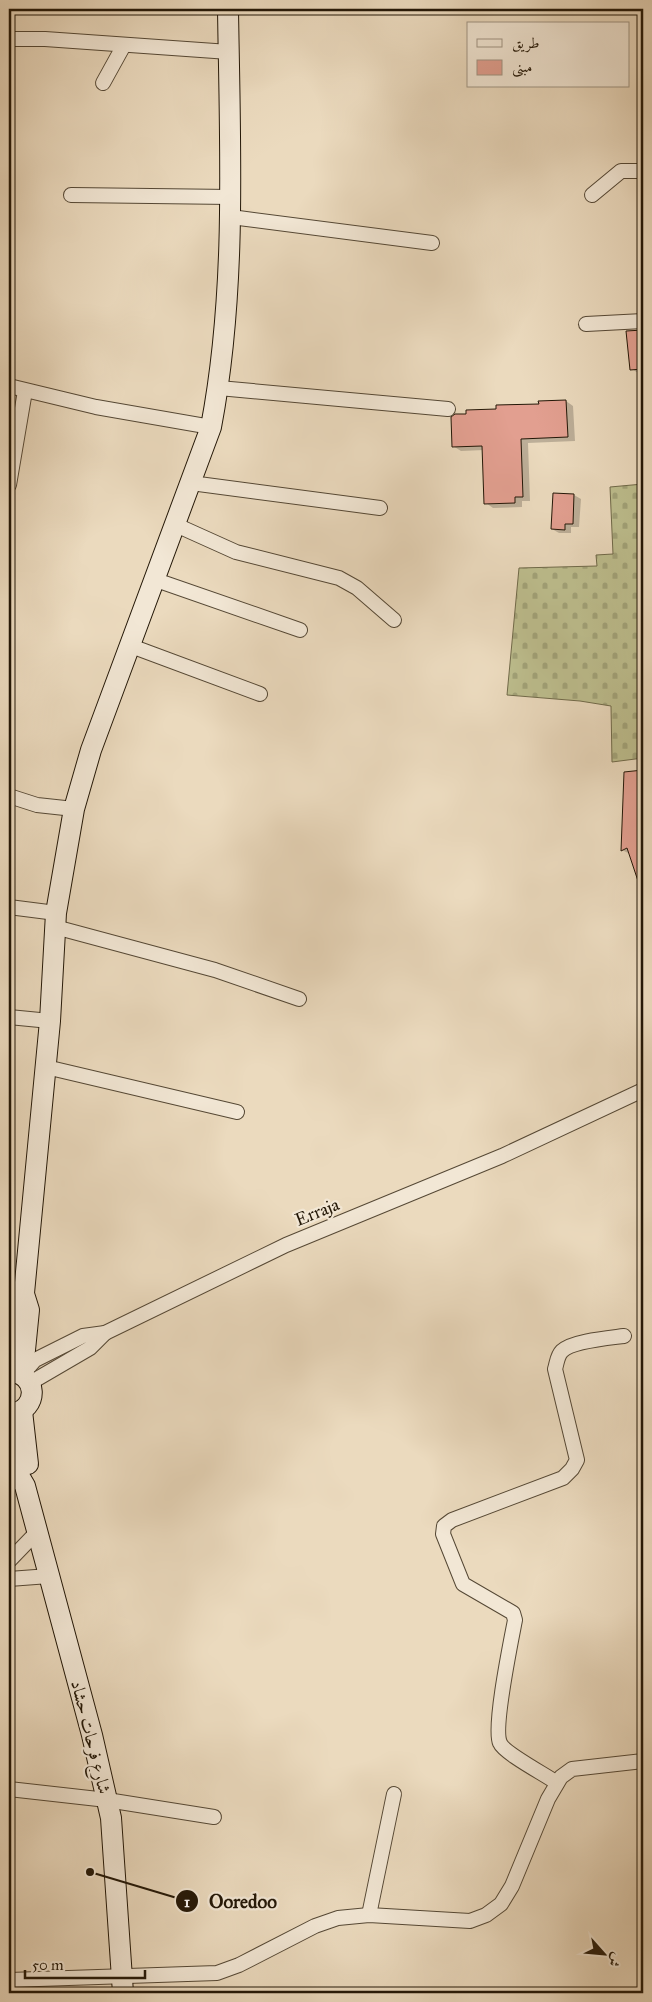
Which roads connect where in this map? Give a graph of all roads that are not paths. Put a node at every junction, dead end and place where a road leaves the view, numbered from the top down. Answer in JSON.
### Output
{"nodes":[{"id":1,"x":228,"y":9,"type":"edge"},
{"id":2,"x":9,"y":39,"type":"edge"},
{"id":3,"x":124,"y":44,"type":"junction"},
{"id":4,"x":229,"y":52,"type":"junction"},
{"id":5,"x":103,"y":83,"type":"dead end"},
{"id":6,"x":643,"y":170,"type":"edge"},
{"id":7,"x":70,"y":195,"type":"dead end"},
{"id":8,"x":592,"y":195,"type":"dead end"},
{"id":9,"x":231,"y":196,"type":"junction"},
{"id":10,"x":231,"y":217,"type":"junction"},
{"id":11,"x":432,"y":243,"type":"dead end"},
{"id":12,"x":643,"y":321,"type":"edge"},
{"id":13,"x":586,"y":324,"type":"dead end"},
{"id":14,"x":9,"y":386,"type":"edge"},
{"id":15,"x":219,"y":388,"type":"junction"},
{"id":16,"x":26,"y":391,"type":"junction"},
{"id":17,"x":448,"y":409,"type":"dead end"},
{"id":18,"x":211,"y":427,"type":"junction"},
{"id":19,"x":191,"y":483,"type":"junction"},
{"id":20,"x":9,"y":484,"type":"edge"},
{"id":21,"x":380,"y":508,"type":"dead end"},
{"id":22,"x":176,"y":525,"type":"junction"},
{"id":23,"x":156,"y":580,"type":"junction"},
{"id":24,"x":394,"y":620,"type":"dead end"},
{"id":25,"x":300,"y":630,"type":"dead end"},
{"id":26,"x":130,"y":646,"type":"junction"},
{"id":27,"x":260,"y":694,"type":"dead end"},
{"id":28,"x":9,"y":796,"type":"edge"},
{"id":29,"x":74,"y":808,"type":"junction"},
{"id":30,"x":9,"y":907,"type":"edge"},
{"id":31,"x":56,"y":920,"type":"junction"},
{"id":32,"x":299,"y":999,"type":"dead end"},
{"id":33,"x":9,"y":1017,"type":"edge"},
{"id":34,"x":50,"y":1021,"type":"junction"},
{"id":35,"x":46,"y":1067,"type":"junction"},
{"id":36,"x":643,"y":1085,"type":"edge"},
{"id":37,"x":638,"y":1093,"type":"edge"},
{"id":38,"x":237,"y":1112,"type":"dead end"},
{"id":39,"x":24,"y":1293,"type":"junction"},
{"id":40,"x":624,"y":1336,"type":"dead end"},
{"id":41,"x":9,"y":1344,"type":"edge"},
{"id":42,"x":20,"y":1376,"type":"edge"},
{"id":43,"x":15,"y":1412,"type":"edge"},
{"id":44,"x":9,"y":1429,"type":"edge"},
{"id":45,"x":26,"y":1486,"type":"junction"},
{"id":46,"x":37,"y":1532,"type":"junction"},
{"id":47,"x":9,"y":1561,"type":"edge"},
{"id":48,"x":49,"y":1576,"type":"junction"},
{"id":49,"x":9,"y":1579,"type":"edge"},
{"id":50,"x":643,"y":1761,"type":"edge"},
{"id":51,"x":557,"y":1783,"type":"junction"},
{"id":52,"x":9,"y":1789,"type":"edge"},
{"id":53,"x":394,"y":1794,"type":"dead end"},
{"id":54,"x":106,"y":1800,"type":"junction"},
{"id":55,"x":214,"y":1817,"type":"dead end"},
{"id":56,"x":369,"y":1915,"type":"junction"},
{"id":57,"x":9,"y":1980,"type":"edge"},
{"id":58,"x":123,"y":1985,"type":"edge"}],
"edges":[{"from":1,"to":4,"type":"main road"},
{"from":2,"to":3,"type":"street"},
{"from":3,"to":4,"type":"street"},
{"from":3,"to":5,"type":"street"},
{"from":4,"to":9,"type":"main road"},
{"from":6,"to":8,"type":"street"},
{"from":7,"to":9,"type":"street"},
{"from":9,"to":10,"type":"main road"},
{"from":10,"to":11,"type":"street"},
{"from":10,"to":15,"type":"main road"},
{"from":12,"to":13,"type":"street"},
{"from":14,"to":16,"type":"street"},
{"from":15,"to":17,"type":"street"},
{"from":15,"to":18,"type":"main road"},
{"from":16,"to":18,"type":"street"},
{"from":16,"to":20,"type":"street"},
{"from":18,"to":19,"type":"main road"},
{"from":19,"to":21,"type":"street"},
{"from":19,"to":22,"type":"main road"},
{"from":22,"to":23,"type":"main road"},
{"from":22,"to":24,"type":"street"},
{"from":23,"to":25,"type":"street"},
{"from":23,"to":26,"type":"main road"},
{"from":26,"to":27,"type":"street"},
{"from":26,"to":29,"type":"main road"},
{"from":28,"to":29,"type":"street"},
{"from":29,"to":31,"type":"main road"},
{"from":30,"to":31,"type":"street"},
{"from":31,"to":32,"type":"street"},
{"from":31,"to":34,"type":"main road"},
{"from":33,"to":34,"type":"street"},
{"from":34,"to":35,"type":"main road"},
{"from":35,"to":38,"type":"street"},
{"from":35,"to":39,"type":"main road"},
{"from":36,"to":37,"type":"street"},
{"from":37,"to":42,"type":"street","name":"Erraja"},
{"from":39,"to":41,"type":"main road"},
{"from":39,"to":42,"type":"main road"},
{"from":40,"to":51,"type":"street"},
{"from":42,"to":43,"type":"main road"},
{"from":43,"to":45,"type":"main road","name":"شارع فرحات حشاد"},
{"from":44,"to":45,"type":"main road","name":"شارع فرحات حشاد"},
{"from":45,"to":46,"type":"main road","name":"شارع فرحات حشاد"},
{"from":46,"to":47,"type":"street"},
{"from":46,"to":48,"type":"main road","name":"شارع فرحات حشاد"},
{"from":48,"to":49,"type":"street"},
{"from":48,"to":54,"type":"main road","name":"شارع فرحات حشاد"},
{"from":50,"to":51,"type":"street"},
{"from":51,"to":56,"type":"street"},
{"from":52,"to":54,"type":"street"},
{"from":53,"to":56,"type":"street"},
{"from":54,"to":55,"type":"street"},
{"from":54,"to":58,"type":"main road","name":"شارع فرحات حشاد"},
{"from":56,"to":58,"type":"street"},
{"from":57,"to":58,"type":"street"}]}
